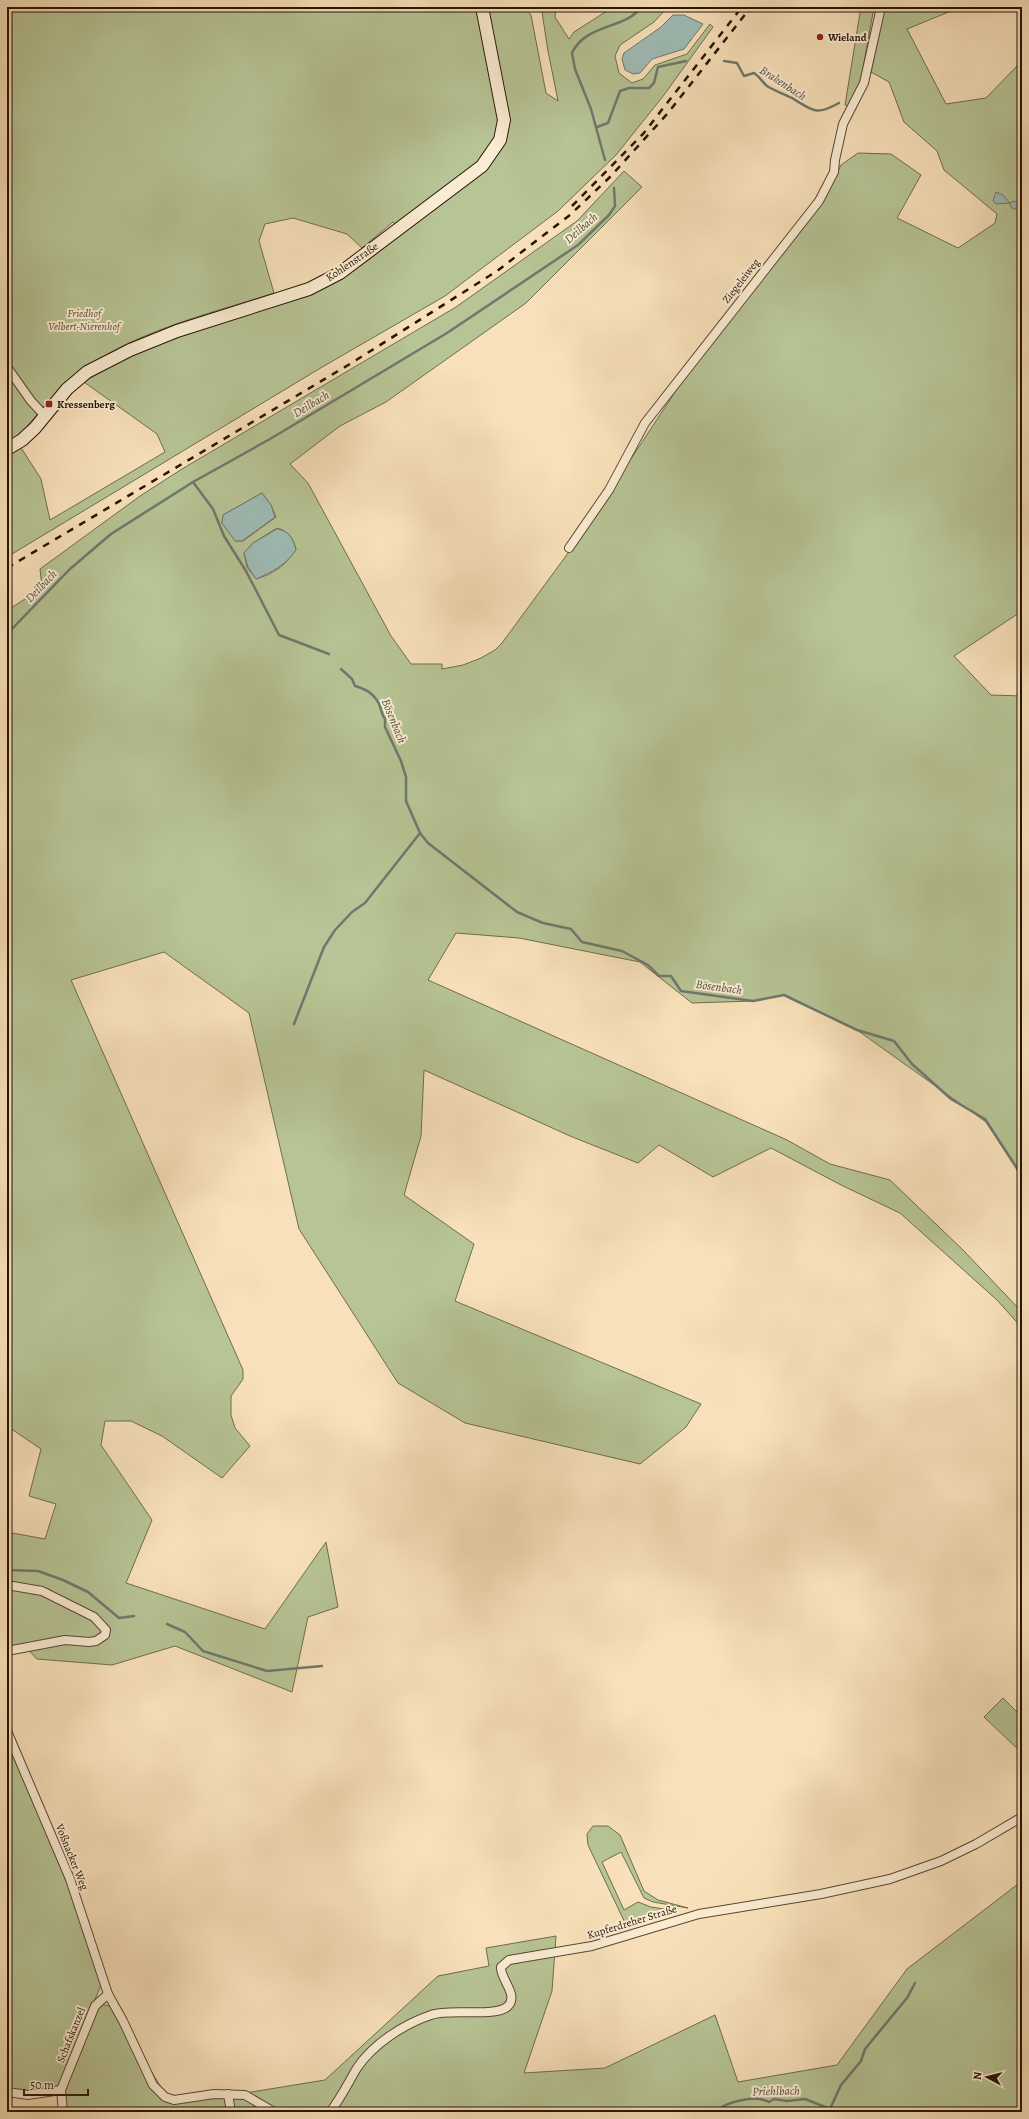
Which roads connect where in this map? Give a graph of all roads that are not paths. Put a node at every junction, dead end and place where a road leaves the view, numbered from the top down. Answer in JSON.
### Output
{"nodes":[{"id":1,"x":482,"y":7,"type":"edge"},
{"id":2,"x":881,"y":7,"type":"edge"},
{"id":3,"x":7,"y":367,"type":"edge"},
{"id":4,"x":45,"y":416,"type":"junction"},
{"id":5,"x":7,"y":449,"type":"edge"},
{"id":6,"x":569,"y":548,"type":"dead end"},
{"id":7,"x":7,"y":1585,"type":"edge"},
{"id":8,"x":7,"y":1651,"type":"edge"},
{"id":9,"x":7,"y":1731,"type":"edge"},
{"id":10,"x":1022,"y":1817,"type":"edge"},
{"id":11,"x":108,"y":1994,"type":"junction"},
{"id":12,"x":61,"y":2090,"type":"junction"},
{"id":13,"x":7,"y":2092,"type":"edge"},
{"id":14,"x":228,"y":2094,"type":"junction"},
{"id":15,"x":63,"y":2112,"type":"edge"},
{"id":16,"x":231,"y":2112,"type":"edge"},
{"id":17,"x":274,"y":2112,"type":"edge"},
{"id":18,"x":330,"y":2112,"type":"edge"}],
"edges":[{"from":1,"to":4,"type":"main road","name":"Kohlenstraße"},
{"from":2,"to":6,"type":"street","name":"Ziegeleiweg"},
{"from":3,"to":4,"type":"street"},
{"from":4,"to":5,"type":"main road","name":"Kohlenstraße"},
{"from":7,"to":8,"type":"street"},
{"from":9,"to":11,"type":"street","name":"Voßnacker Weg"},
{"from":10,"to":18,"type":"street","name":"Kupferdreher Straße"},
{"from":11,"to":12,"type":"street","name":"Schafskanzel"},
{"from":11,"to":14,"type":"street"},
{"from":12,"to":13,"type":"street"},
{"from":12,"to":15,"type":"street","name":"Schafskanzel"},
{"from":14,"to":16,"type":"street"},
{"from":14,"to":17,"type":"street"}]}
